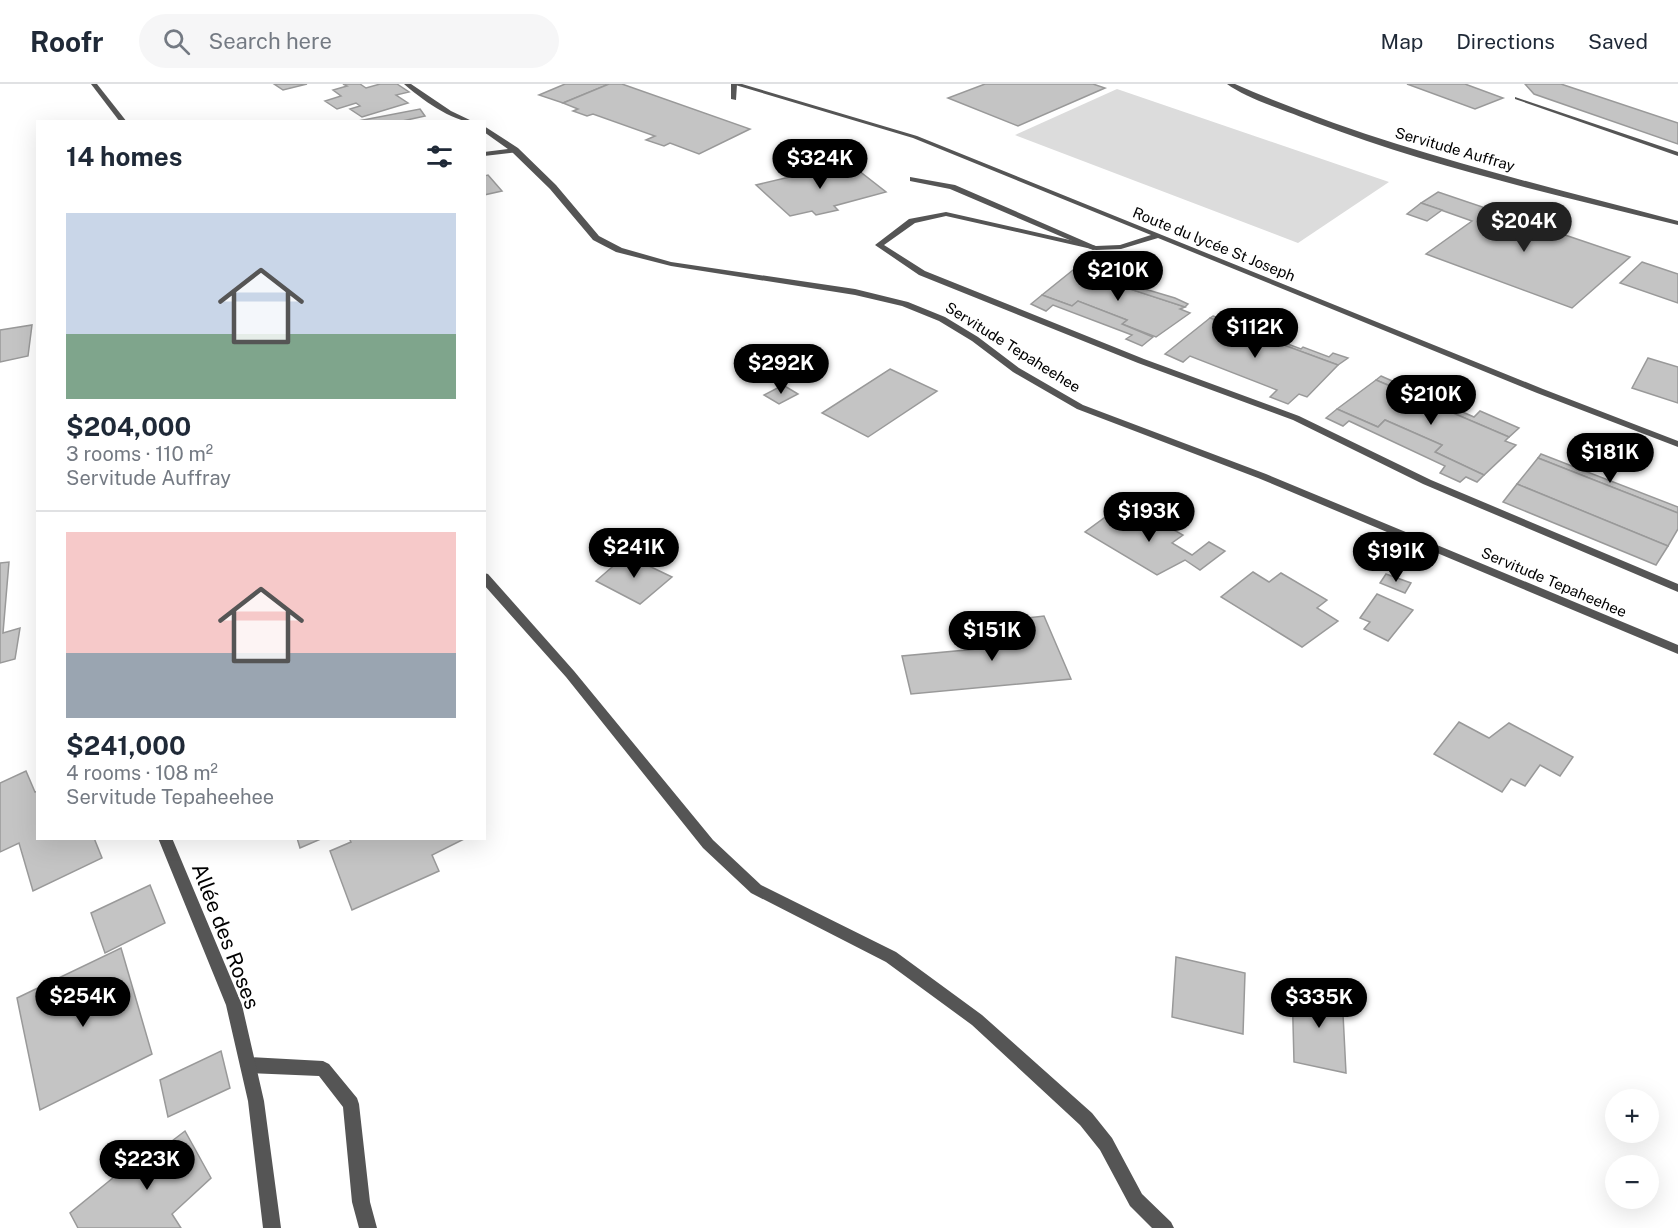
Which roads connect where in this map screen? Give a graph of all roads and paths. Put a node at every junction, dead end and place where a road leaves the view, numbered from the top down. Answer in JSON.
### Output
{"nodes":[{"id":1,"x":94,"y":84,"type":"edge"},
{"id":2,"x":407,"y":84,"type":"edge"},
{"id":3,"x":735,"y":84,"type":"edge"},
{"id":4,"x":1230,"y":84,"type":"edge"},
{"id":5,"x":1517,"y":98,"type":"dead end"},
{"id":6,"x":734,"y":99,"type":"dead end"},
{"id":7,"x":122,"y":120,"type":"edge"},
{"id":8,"x":467,"y":120,"type":"edge"},
{"id":9,"x":486,"y":129,"type":"edge"},
{"id":10,"x":515,"y":150,"type":"junction"},
{"id":11,"x":486,"y":154,"type":"edge"},
{"id":12,"x":1678,"y":154,"type":"edge"},
{"id":13,"x":913,"y":179,"type":"dead end"},
{"id":14,"x":1678,"y":223,"type":"edge"},
{"id":15,"x":1159,"y":235,"type":"junction"},
{"id":16,"x":1096,"y":248,"type":"junction"},
{"id":17,"x":1678,"y":444,"type":"edge"},
{"id":18,"x":486,"y":579,"type":"edge"},
{"id":19,"x":1678,"y":588,"type":"edge"},
{"id":20,"x":1678,"y":650,"type":"edge"},
{"id":21,"x":166,"y":840,"type":"edge"},
{"id":22,"x":248,"y":1065,"type":"junction"},
{"id":23,"x":272,"y":1228,"type":"edge"},
{"id":24,"x":368,"y":1228,"type":"edge"},
{"id":25,"x":1165,"y":1228,"type":"edge"}],
"edges":[{"from":1,"to":7,"type":"street"},
{"from":2,"to":8,"type":"street"},
{"from":3,"to":6,"type":"street"},
{"from":3,"to":15,"type":"street","name":"Route du lycée St Joseph"},
{"from":4,"to":14,"type":"street","name":"Servitude Auffray"},
{"from":5,"to":12,"type":"street"},
{"from":9,"to":10,"type":"street","name":"Servitude Tepaheehee"},
{"from":10,"to":11,"type":"street"},
{"from":10,"to":20,"type":"street","name":"Servitude Tepaheehee"},
{"from":13,"to":16,"type":"street"},
{"from":15,"to":16,"type":"street"},
{"from":15,"to":17,"type":"street","name":"Route du lycée St Joseph"},
{"from":16,"to":19,"type":"street"},
{"from":18,"to":25,"type":"street"},
{"from":21,"to":22,"type":"street","name":"Allée des Roses"},
{"from":22,"to":23,"type":"street","name":"Allée des Roses"},
{"from":22,"to":24,"type":"street"}]}
